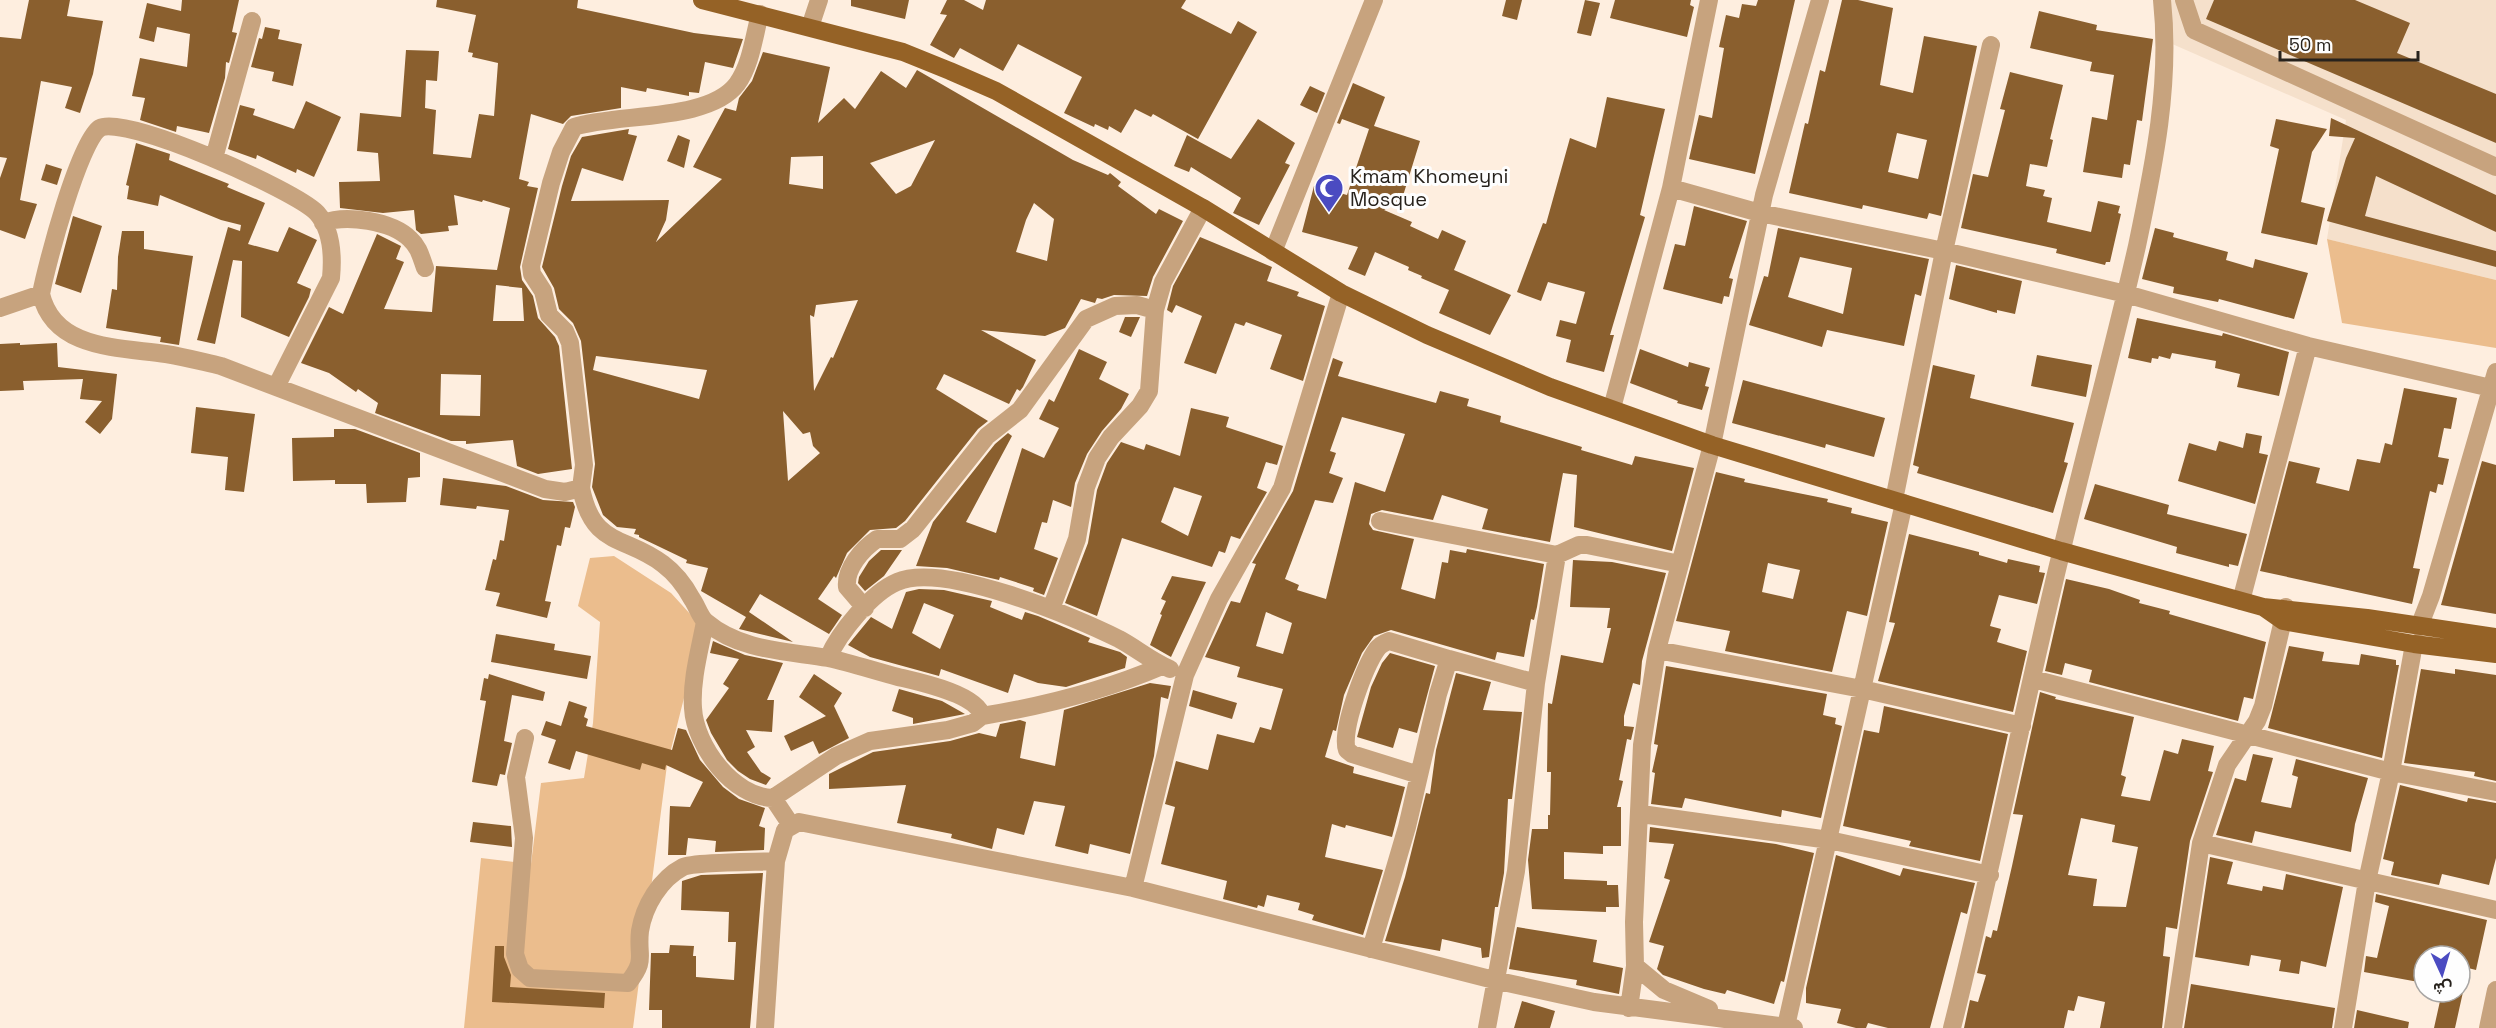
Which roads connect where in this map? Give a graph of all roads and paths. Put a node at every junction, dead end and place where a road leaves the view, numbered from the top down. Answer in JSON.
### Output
{"nodes":[{"id":1,"x":702,"y":0,"type":"edge"},
{"id":2,"x":819,"y":0,"type":"edge"},
{"id":3,"x":1374,"y":0,"type":"edge"},
{"id":4,"x":1709,"y":0,"type":"edge"},
{"id":5,"x":1820,"y":0,"type":"edge"},
{"id":6,"x":2162,"y":0,"type":"edge"},
{"id":7,"x":2184,"y":0,"type":"edge"},
{"id":8,"x":760,"y":14,"type":"junction"},
{"id":9,"x":252,"y":21,"type":"dead end"},
{"id":10,"x":810,"y":27,"type":"junction"},
{"id":11,"x":1991,"y":45,"type":"dead end"},
{"id":12,"x":213,"y":158,"type":"junction"},
{"id":13,"x":2496,"y":166,"type":"edge"},
{"id":14,"x":1671,"y":188,"type":"junction"},
{"id":15,"x":1203,"y":208,"type":"junction"},
{"id":16,"x":1760,"y":213,"type":"junction"},
{"id":17,"x":323,"y":223,"type":"junction"},
{"id":18,"x":1944,"y":251,"type":"junction"},
{"id":19,"x":1273,"y":252,"type":"junction"},
{"id":20,"x":425,"y":268,"type":"dead end"},
{"id":21,"x":1341,"y":293,"type":"junction"},
{"id":22,"x":41,"y":294,"type":"junction"},
{"id":23,"x":2126,"y":294,"type":"junction"},
{"id":24,"x":0,"y":308,"type":"edge"},
{"id":25,"x":1155,"y":310,"type":"junction"},
{"id":26,"x":2308,"y":346,"type":"junction"},
{"id":27,"x":2493,"y":380,"type":"edge"},
{"id":28,"x":276,"y":387,"type":"junction"},
{"id":29,"x":1612,"y":408,"type":"junction"},
{"id":30,"x":1712,"y":445,"type":"junction"},
{"id":31,"x":581,"y":488,"type":"junction"},
{"id":32,"x":1899,"y":502,"type":"junction"},
{"id":33,"x":1380,"y":521,"type":"dead end"},
{"id":34,"x":2061,"y":551,"type":"junction"},
{"id":35,"x":1557,"y":555,"type":"junction"},
{"id":36,"x":1680,"y":564,"type":"junction"},
{"id":37,"x":2241,"y":601,"type":"junction"},
{"id":38,"x":865,"y":608,"type":"junction"},
{"id":39,"x":1051,"y":609,"type":"junction"},
{"id":40,"x":2284,"y":614,"type":"junction"},
{"id":41,"x":705,"y":621,"type":"junction"},
{"id":42,"x":2416,"y":636,"type":"junction"},
{"id":43,"x":2496,"y":637,"type":"edge"},
{"id":44,"x":1657,"y":650,"type":"junction"},
{"id":45,"x":2496,"y":654,"type":"edge"},
{"id":46,"x":828,"y":658,"type":"junction"},
{"id":47,"x":1449,"y":659,"type":"junction"},
{"id":48,"x":1162,"y":666,"type":"junction"},
{"id":49,"x":1185,"y":675,"type":"junction"},
{"id":50,"x":2033,"y":679,"type":"junction"},
{"id":51,"x":1536,"y":684,"type":"junction"},
{"id":52,"x":1862,"y":689,"type":"junction"},
{"id":53,"x":982,"y":716,"type":"junction"},
{"id":54,"x":2022,"y":726,"type":"junction"},
{"id":55,"x":2248,"y":737,"type":"junction"},
{"id":56,"x":525,"y":738,"type":"dead end"},
{"id":57,"x":2391,"y":772,"type":"junction"},
{"id":58,"x":1419,"y":775,"type":"junction"},
{"id":59,"x":2496,"y":792,"type":"edge"},
{"id":60,"x":773,"y":798,"type":"junction"},
{"id":61,"x":1641,"y":814,"type":"junction"},
{"id":62,"x":791,"y":825,"type":"junction"},
{"id":63,"x":1829,"y":840,"type":"junction"},
{"id":64,"x":2201,"y":843,"type":"junction"},
{"id":65,"x":776,"y":861,"type":"junction"},
{"id":66,"x":1990,"y":874,"type":"junction"},
{"id":67,"x":2367,"y":881,"type":"junction"},
{"id":68,"x":1133,"y":888,"type":"junction"},
{"id":69,"x":2496,"y":910,"type":"edge"},
{"id":70,"x":1371,"y":949,"type":"junction"},
{"id":71,"x":1635,"y":966,"type":"junction"},
{"id":72,"x":1494,"y":980,"type":"junction"},
{"id":73,"x":2496,"y":990,"type":"edge"},
{"id":74,"x":1629,"y":1008,"type":"junction"},
{"id":75,"x":1733,"y":1018,"type":"junction"},
{"id":76,"x":1790,"y":1027,"type":"edge"},
{"id":77,"x":765,"y":1028,"type":"edge"},
{"id":78,"x":1487,"y":1028,"type":"edge"},
{"id":79,"x":1952,"y":1028,"type":"edge"},
{"id":80,"x":2173,"y":1028,"type":"edge"},
{"id":81,"x":2343,"y":1028,"type":"edge"},
{"id":82,"x":2488,"y":1028,"type":"edge"}],
"edges":[{"from":1,"to":8,"type":"main road"},
{"from":2,"to":10,"type":"street"},
{"from":3,"to":19,"type":"street"},
{"from":4,"to":14,"type":"street"},
{"from":5,"to":16,"type":"street"},
{"from":6,"to":23,"type":"street"},
{"from":7,"to":13,"type":"street"},
{"from":8,"to":10,"type":"main road"},
{"from":8,"to":31,"type":"street"},
{"from":9,"to":12,"type":"street"},
{"from":10,"to":15,"type":"main road"},
{"from":11,"to":18,"type":"street"},
{"from":12,"to":17,"type":"street"},
{"from":12,"to":22,"type":"street"},
{"from":14,"to":16,"type":"street"},
{"from":14,"to":29,"type":"street"},
{"from":15,"to":19,"type":"main road"},
{"from":15,"to":25,"type":"street"},
{"from":16,"to":18,"type":"street"},
{"from":16,"to":30,"type":"street"},
{"from":17,"to":20,"type":"street"},
{"from":17,"to":28,"type":"street"},
{"from":18,"to":23,"type":"street"},
{"from":18,"to":32,"type":"street"},
{"from":19,"to":21,"type":"main road"},
{"from":21,"to":29,"type":"main road"},
{"from":21,"to":49,"type":"street"},
{"from":22,"to":24,"type":"street"},
{"from":22,"to":28,"type":"street"},
{"from":23,"to":26,"type":"street"},
{"from":23,"to":34,"type":"street"},
{"from":25,"to":38,"type":"street"},
{"from":25,"to":39,"type":"street"},
{"from":26,"to":27,"type":"street"},
{"from":26,"to":37,"type":"street"},
{"from":27,"to":42,"type":"street"},
{"from":28,"to":31,"type":"street"},
{"from":29,"to":30,"type":"main road"},
{"from":30,"to":32,"type":"main road"},
{"from":30,"to":36,"type":"street"},
{"from":31,"to":41,"type":"street"},
{"from":32,"to":34,"type":"main road"},
{"from":32,"to":52,"type":"street"},
{"from":33,"to":35,"type":"street"},
{"from":34,"to":37,"type":"main road"},
{"from":34,"to":50,"type":"street"},
{"from":35,"to":36,"type":"street"},
{"from":35,"to":51,"type":"street"},
{"from":36,"to":44,"type":"street"},
{"from":37,"to":40,"type":"main road"},
{"from":38,"to":39,"type":"street"},
{"from":38,"to":46,"type":"street"},
{"from":39,"to":48,"type":"street"},
{"from":40,"to":42,"type":"main road"},
{"from":40,"to":55,"type":"street"},
{"from":41,"to":46,"type":"street"},
{"from":41,"to":60,"type":"street"},
{"from":42,"to":43,"type":"main road"},
{"from":42,"to":45,"type":"main road"},
{"from":42,"to":57,"type":"street"},
{"from":44,"to":52,"type":"street"},
{"from":44,"to":61,"type":"street"},
{"from":46,"to":53,"type":"street"},
{"from":47,"to":51,"type":"street"},
{"from":47,"to":58,"type":"street"},
{"from":47,"to":58,"type":"street"},
{"from":48,"to":49,"type":"street"},
{"from":48,"to":53,"type":"street"},
{"from":49,"to":68,"type":"street"},
{"from":50,"to":54,"type":"street"},
{"from":50,"to":55,"type":"street"},
{"from":51,"to":72,"type":"street"},
{"from":52,"to":54,"type":"street"},
{"from":52,"to":63,"type":"street"},
{"from":53,"to":60,"type":"street"},
{"from":54,"to":66,"type":"street"},
{"from":55,"to":57,"type":"street"},
{"from":55,"to":64,"type":"street"},
{"from":56,"to":65,"type":"street"},
{"from":57,"to":59,"type":"street"},
{"from":57,"to":67,"type":"street"},
{"from":58,"to":70,"type":"street"},
{"from":60,"to":62,"type":"street"},
{"from":61,"to":63,"type":"street"},
{"from":61,"to":71,"type":"street"},
{"from":62,"to":65,"type":"street"},
{"from":62,"to":68,"type":"street"},
{"from":63,"to":66,"type":"street"},
{"from":63,"to":76,"type":"street"},
{"from":64,"to":67,"type":"street"},
{"from":64,"to":80,"type":"street"},
{"from":65,"to":77,"type":"street"},
{"from":66,"to":79,"type":"street"},
{"from":67,"to":69,"type":"street"},
{"from":67,"to":81,"type":"street"},
{"from":68,"to":70,"type":"street"},
{"from":70,"to":72,"type":"street"},
{"from":71,"to":74,"type":"street"},
{"from":71,"to":75,"type":"street"},
{"from":72,"to":74,"type":"street"},
{"from":72,"to":78,"type":"street"},
{"from":73,"to":82,"type":"street"},
{"from":74,"to":75,"type":"street"},
{"from":75,"to":76,"type":"street"}]}
